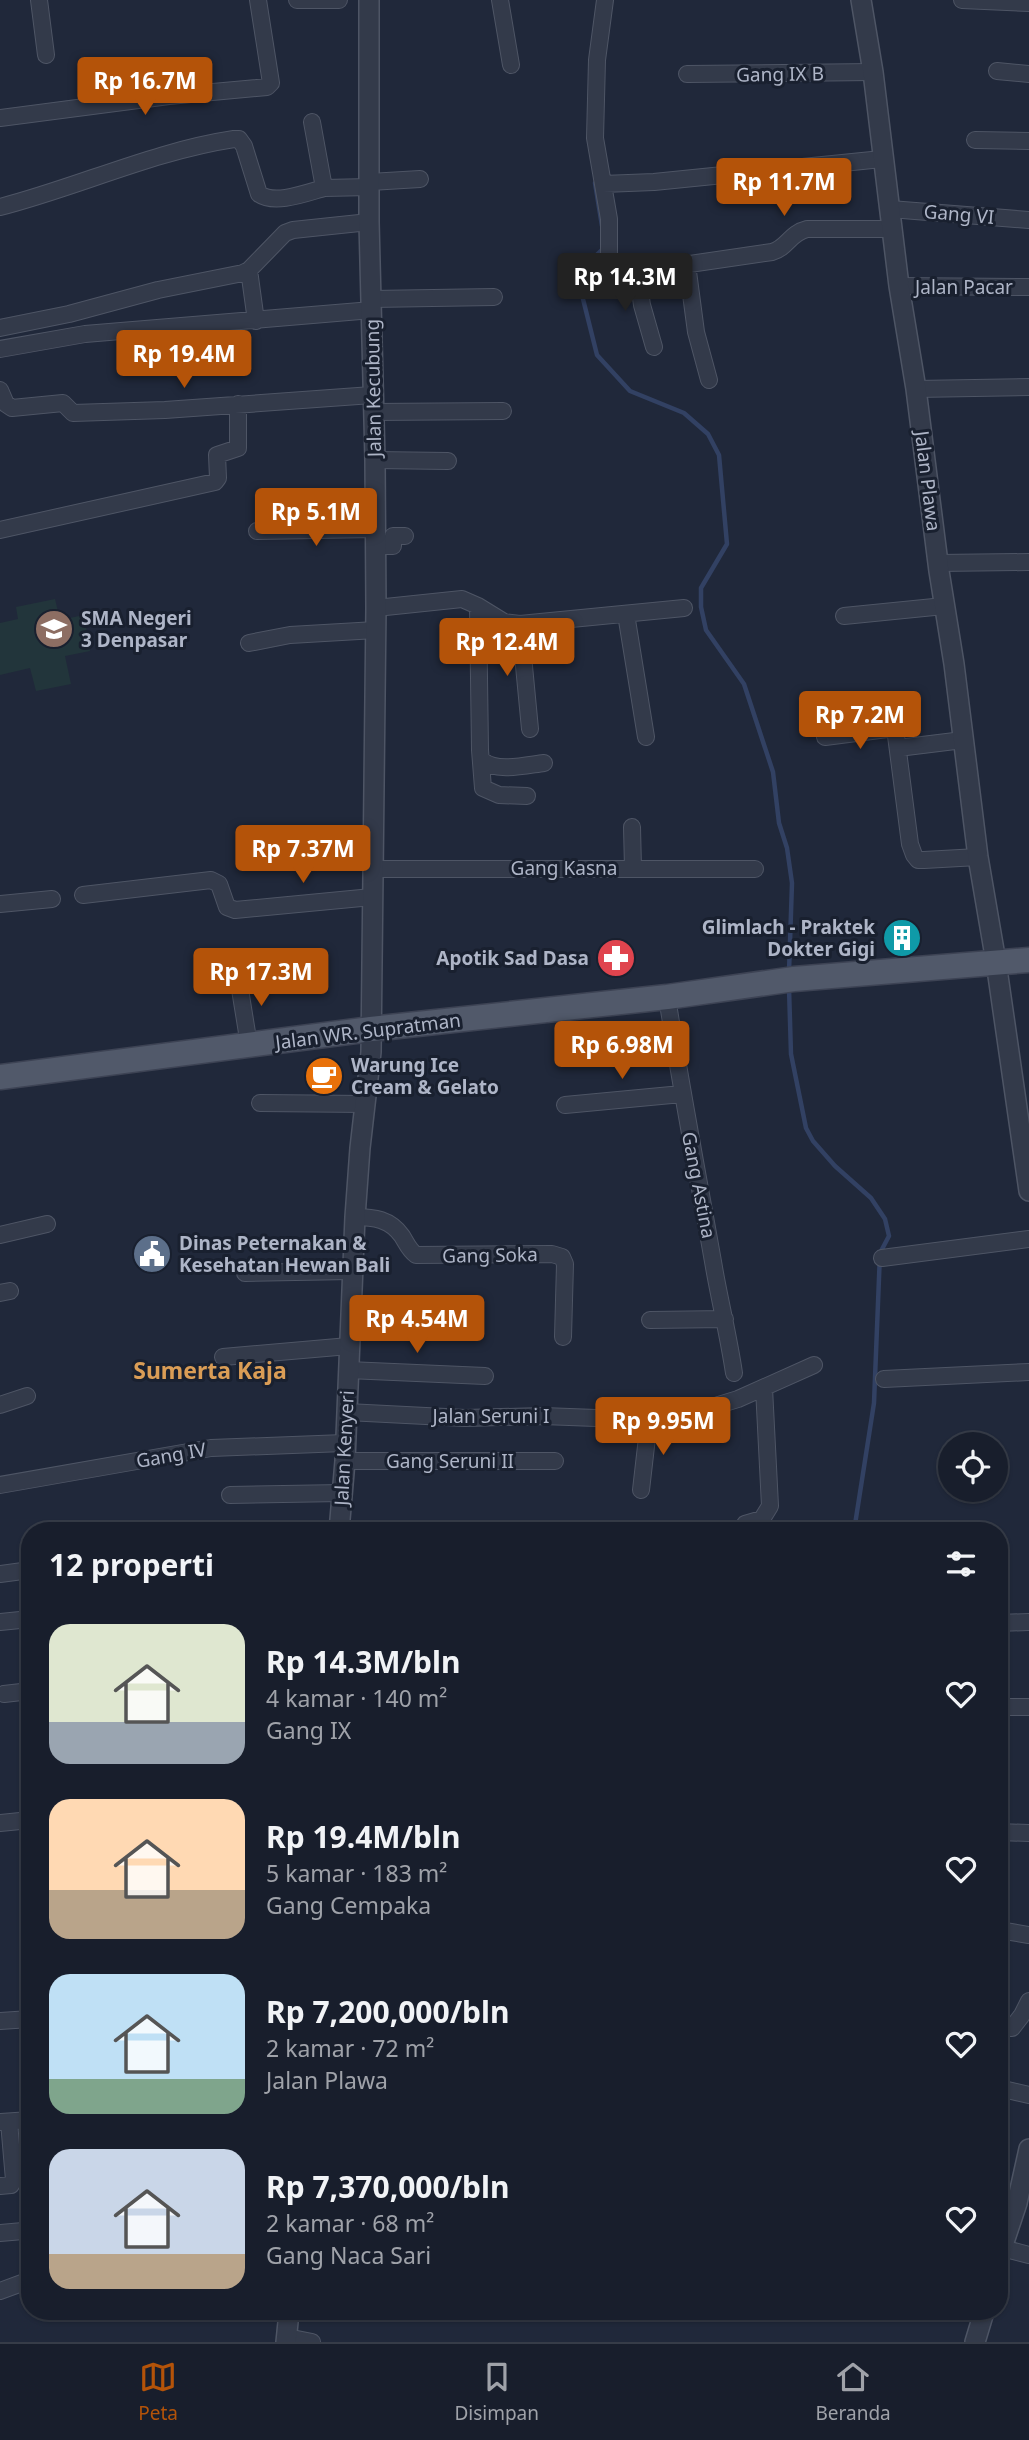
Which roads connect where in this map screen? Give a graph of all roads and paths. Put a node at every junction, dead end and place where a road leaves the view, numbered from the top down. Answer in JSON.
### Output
{"nodes":[{"id":1,"x":39,"y":0,"type":"edge"},
{"id":2,"x":258,"y":0,"type":"edge"},
{"id":3,"x":339,"y":0,"type":"edge"},
{"id":4,"x":369,"y":0,"type":"edge"},
{"id":5,"x":500,"y":0,"type":"edge"},
{"id":6,"x":605,"y":0,"type":"edge"},
{"id":7,"x":861,"y":0,"type":"edge"},
{"id":8,"x":962,"y":0,"type":"edge"},
{"id":9,"x":297,"y":1,"type":"edge"},
{"id":10,"x":1029,"y":2,"type":"edge"},
{"id":11,"x":46,"y":55,"type":"dead end"},
{"id":12,"x":511,"y":65,"type":"dead end"},
{"id":13,"x":997,"y":71,"type":"dead end"},
{"id":14,"x":873,"y":72,"type":"junction"},
{"id":15,"x":687,"y":74,"type":"dead end"},
{"id":16,"x":1029,"y":74,"type":"edge"},
{"id":17,"x":0,"y":117,"type":"edge"},
{"id":18,"x":312,"y":122,"type":"dead end"},
{"id":19,"x":975,"y":140,"type":"dead end"},
{"id":20,"x":1029,"y":141,"type":"edge"},
{"id":21,"x":882,"y":159,"type":"junction"},
{"id":22,"x":420,"y":179,"type":"dead end"},
{"id":23,"x":603,"y":184,"type":"junction"},
{"id":24,"x":370,"y":185,"type":"junction"},
{"id":25,"x":324,"y":188,"type":"junction"},
{"id":26,"x":0,"y":207,"type":"edge"},
{"id":27,"x":890,"y":209,"type":"junction"},
{"id":28,"x":1029,"y":220,"type":"edge"},
{"id":29,"x":369,"y":222,"type":"junction"},
{"id":30,"x":892,"y":229,"type":"junction"},
{"id":31,"x":687,"y":264,"type":"junction"},
{"id":32,"x":637,"y":269,"type":"junction"},
{"id":33,"x":249,"y":270,"type":"junction"},
{"id":34,"x":586,"y":270,"type":"dead end"},
{"id":35,"x":609,"y":270,"type":"junction"},
{"id":36,"x":899,"y":286,"type":"junction"},
{"id":37,"x":1029,"y":287,"type":"edge"},
{"id":38,"x":494,"y":297,"type":"dead end"},
{"id":39,"x":372,"y":304,"type":"junction"},
{"id":40,"x":256,"y":321,"type":"junction"},
{"id":41,"x":0,"y":328,"type":"edge"},
{"id":42,"x":654,"y":347,"type":"dead end"},
{"id":43,"x":0,"y":349,"type":"edge"},
{"id":44,"x":709,"y":380,"type":"dead end"},
{"id":45,"x":1029,"y":387,"type":"edge"},
{"id":46,"x":916,"y":389,"type":"junction"},
{"id":47,"x":0,"y":390,"type":"edge"},
{"id":48,"x":238,"y":404,"type":"junction"},
{"id":49,"x":373,"y":404,"type":"junction"},
{"id":50,"x":503,"y":411,"type":"dead end"},
{"id":51,"x":375,"y":460,"type":"junction"},
{"id":52,"x":448,"y":461,"type":"dead end"},
{"id":53,"x":0,"y":530,"type":"edge"},
{"id":54,"x":257,"y":531,"type":"dead end"},
{"id":55,"x":405,"y":536,"type":"dead end"},
{"id":56,"x":375,"y":538,"type":"junction"},
{"id":57,"x":1029,"y":562,"type":"edge"},
{"id":58,"x":938,"y":563,"type":"junction"},
{"id":59,"x":478,"y":606,"type":"junction"},
{"id":60,"x":944,"y":606,"type":"junction"},
{"id":61,"x":376,"y":608,"type":"junction"},
{"id":62,"x":684,"y":608,"type":"dead end"},
{"id":63,"x":626,"y":614,"type":"junction"},
{"id":64,"x":844,"y":616,"type":"dead end"},
{"id":65,"x":520,"y":624,"type":"junction"},
{"id":66,"x":376,"y":630,"type":"junction"},
{"id":67,"x":249,"y":643,"type":"dead end"},
{"id":68,"x":530,"y":729,"type":"dead end"},
{"id":69,"x":646,"y":737,"type":"dead end"},
{"id":70,"x":825,"y":737,"type":"dead end"},
{"id":71,"x":963,"y":740,"type":"junction"},
{"id":72,"x":898,"y":748,"type":"junction"},
{"id":73,"x":482,"y":760,"type":"junction"},
{"id":74,"x":544,"y":763,"type":"dead end"},
{"id":75,"x":527,"y":796,"type":"dead end"},
{"id":76,"x":632,"y":827,"type":"dead end"},
{"id":77,"x":978,"y":857,"type":"junction"},
{"id":78,"x":633,"y":868,"type":"junction"},
{"id":79,"x":373,"y":869,"type":"junction"},
{"id":80,"x":755,"y":869,"type":"dead end"},
{"id":81,"x":83,"y":895,"type":"dead end"},
{"id":82,"x":372,"y":897,"type":"junction"},
{"id":83,"x":52,"y":899,"type":"dead end"},
{"id":84,"x":0,"y":904,"type":"edge"},
{"id":85,"x":1029,"y":960,"type":"edge"},
{"id":86,"x":996,"y":962,"type":"junction"},
{"id":87,"x":238,"y":977,"type":"dead end"},
{"id":88,"x":667,"y":997,"type":"junction"},
{"id":89,"x":370,"y":1029,"type":"junction"},
{"id":90,"x":248,"y":1045,"type":"junction"},
{"id":91,"x":0,"y":1077,"type":"edge"},
{"id":92,"x":682,"y":1094,"type":"junction"},
{"id":93,"x":260,"y":1103,"type":"dead end"},
{"id":94,"x":365,"y":1104,"type":"junction"},
{"id":95,"x":565,"y":1105,"type":"dead end"},
{"id":96,"x":1029,"y":1191,"type":"edge"},
{"id":97,"x":355,"y":1217,"type":"junction"},
{"id":98,"x":47,"y":1224,"type":"dead end"},
{"id":99,"x":0,"y":1235,"type":"edge"},
{"id":100,"x":1029,"y":1239,"type":"edge"},
{"id":101,"x":882,"y":1258,"type":"dead end"},
{"id":102,"x":351,"y":1271,"type":"junction"},
{"id":103,"x":245,"y":1273,"type":"dead end"},
{"id":104,"x":725,"y":1319,"type":"junction"},
{"id":105,"x":650,"y":1320,"type":"dead end"},
{"id":106,"x":563,"y":1337,"type":"dead end"},
{"id":107,"x":349,"y":1346,"type":"junction"},
{"id":108,"x":223,"y":1357,"type":"dead end"},
{"id":109,"x":814,"y":1365,"type":"dead end"},
{"id":110,"x":348,"y":1370,"type":"junction"},
{"id":111,"x":1029,"y":1372,"type":"edge"},
{"id":112,"x":734,"y":1373,"type":"dead end"},
{"id":113,"x":485,"y":1377,"type":"dead end"},
{"id":114,"x":884,"y":1379,"type":"dead end"},
{"id":115,"x":764,"y":1388,"type":"junction"},
{"id":116,"x":27,"y":1396,"type":"dead end"},
{"id":117,"x":0,"y":1405,"type":"edge"},
{"id":118,"x":347,"y":1412,"type":"junction"},
{"id":119,"x":649,"y":1420,"type":"junction"},
{"id":120,"x":345,"y":1452,"type":"junction"},
{"id":121,"x":555,"y":1461,"type":"dead end"},
{"id":122,"x":0,"y":1485,"type":"edge"},
{"id":123,"x":641,"y":1490,"type":"dead end"},
{"id":124,"x":342,"y":1493,"type":"junction"},
{"id":125,"x":230,"y":1495,"type":"dead end"},
{"id":126,"x":340,"y":1522,"type":"edge"},
{"id":127,"x":751,"y":1522,"type":"edge"},
{"id":128,"x":21,"y":1571,"type":"edge"},
{"id":129,"x":0,"y":1574,"type":"edge"},
{"id":130,"x":21,"y":1620,"type":"edge"},
{"id":131,"x":0,"y":1622,"type":"edge"},
{"id":132,"x":1029,"y":1622,"type":"edge"},
{"id":133,"x":1008,"y":1623,"type":"edge"},
{"id":134,"x":21,"y":1691,"type":"edge"},
{"id":135,"x":4,"y":1694,"type":"dead end"},
{"id":136,"x":1008,"y":1707,"type":"edge"},
{"id":137,"x":1029,"y":1707,"type":"edge"},
{"id":138,"x":21,"y":1821,"type":"edge"},
{"id":139,"x":0,"y":1823,"type":"edge"},
{"id":140,"x":1008,"y":1832,"type":"edge"},
{"id":141,"x":1029,"y":1833,"type":"edge"},
{"id":142,"x":1008,"y":1932,"type":"edge"},
{"id":143,"x":1029,"y":1935,"type":"edge"},
{"id":144,"x":1029,"y":2001,"type":"edge"},
{"id":145,"x":21,"y":2020,"type":"edge"},
{"id":146,"x":0,"y":2021,"type":"edge"},
{"id":147,"x":1008,"y":2028,"type":"edge"},
{"id":148,"x":1008,"y":2090,"type":"edge"},
{"id":149,"x":1029,"y":2095,"type":"edge"},
{"id":150,"x":4,"y":2122,"type":"edge"},
{"id":151,"x":1029,"y":2149,"type":"edge"},
{"id":152,"x":6,"y":2156,"type":"edge"},
{"id":153,"x":0,"y":2186,"type":"edge"},
{"id":154,"x":1008,"y":2201,"type":"edge"},
{"id":155,"x":21,"y":2231,"type":"edge"},
{"id":156,"x":0,"y":2233,"type":"edge"},
{"id":157,"x":1008,"y":2253,"type":"edge"},
{"id":158,"x":1029,"y":2255,"type":"edge"},
{"id":159,"x":21,"y":2283,"type":"edge"},
{"id":160,"x":0,"y":2291,"type":"edge"},
{"id":161,"x":288,"y":2320,"type":"edge"},
{"id":162,"x":982,"y":2320,"type":"edge"},
{"id":163,"x":286,"y":2340,"type":"edge"},
{"id":164,"x":312,"y":2342,"type":"edge"},
{"id":165,"x":975,"y":2342,"type":"edge"}],
"edges":[{"from":1,"to":11,"type":"street"},
{"from":2,"to":17,"type":"street"},
{"from":3,"to":9,"type":"street"},
{"from":4,"to":24,"type":"street","name":"Jalan Kecubung"},
{"from":5,"to":12,"type":"street"},
{"from":6,"to":23,"type":"street"},
{"from":7,"to":14,"type":"street","name":"Jalan Plawa"},
{"from":8,"to":10,"type":"street"},
{"from":13,"to":16,"type":"street"},
{"from":14,"to":15,"type":"street","name":"Gang IX B"},
{"from":14,"to":21,"type":"street","name":"Jalan Plawa"},
{"from":18,"to":25,"type":"street"},
{"from":19,"to":20,"type":"street"},
{"from":21,"to":23,"type":"street"},
{"from":21,"to":27,"type":"street","name":"Jalan Plawa"},
{"from":22,"to":24,"type":"street"},
{"from":23,"to":35,"type":"street"},
{"from":24,"to":25,"type":"street"},
{"from":24,"to":29,"type":"street","name":"Jalan Kecubung"},
{"from":25,"to":26,"type":"street"},
{"from":27,"to":28,"type":"street","name":"Gang VI"},
{"from":27,"to":30,"type":"street","name":"Jalan Plawa"},
{"from":29,"to":33,"type":"street"},
{"from":29,"to":39,"type":"street","name":"Jalan Kecubung"},
{"from":30,"to":31,"type":"street"},
{"from":30,"to":36,"type":"street","name":"Jalan Plawa"},
{"from":31,"to":32,"type":"street"},
{"from":31,"to":44,"type":"street"},
{"from":32,"to":35,"type":"street"},
{"from":32,"to":42,"type":"street"},
{"from":33,"to":40,"type":"street"},
{"from":33,"to":41,"type":"street"},
{"from":34,"to":35,"type":"street"},
{"from":36,"to":37,"type":"street","name":"Jalan Pacar"},
{"from":36,"to":46,"type":"street","name":"Jalan Plawa"},
{"from":38,"to":39,"type":"street"},
{"from":39,"to":40,"type":"street"},
{"from":39,"to":49,"type":"street","name":"Jalan Kecubung"},
{"from":40,"to":43,"type":"street"},
{"from":45,"to":46,"type":"street"},
{"from":46,"to":58,"type":"street","name":"Jalan Plawa"},
{"from":47,"to":48,"type":"street"},
{"from":48,"to":49,"type":"street"},
{"from":48,"to":53,"type":"street"},
{"from":49,"to":50,"type":"street"},
{"from":49,"to":51,"type":"street","name":"Jalan Kecubung"},
{"from":51,"to":52,"type":"street"},
{"from":51,"to":56,"type":"street","name":"Jalan Kecubung"},
{"from":54,"to":56,"type":"street"},
{"from":55,"to":56,"type":"street"},
{"from":56,"to":61,"type":"street","name":"Jalan Kecubung"},
{"from":57,"to":58,"type":"street"},
{"from":58,"to":60,"type":"street","name":"Jalan Plawa"},
{"from":59,"to":61,"type":"street"},
{"from":59,"to":65,"type":"street"},
{"from":59,"to":73,"type":"street"},
{"from":60,"to":64,"type":"street"},
{"from":60,"to":71,"type":"street","name":"Jalan Plawa"},
{"from":61,"to":66,"type":"street","name":"Jalan Kecubung"},
{"from":62,"to":63,"type":"street"},
{"from":63,"to":65,"type":"street"},
{"from":63,"to":69,"type":"street"},
{"from":65,"to":68,"type":"street"},
{"from":66,"to":67,"type":"street"},
{"from":66,"to":79,"type":"street","name":"Jalan Kecubung"},
{"from":70,"to":72,"type":"street"},
{"from":71,"to":72,"type":"street"},
{"from":71,"to":77,"type":"street","name":"Jalan Plawa"},
{"from":72,"to":77,"type":"street"},
{"from":73,"to":74,"type":"street"},
{"from":73,"to":75,"type":"street"},
{"from":76,"to":78,"type":"street"},
{"from":77,"to":86,"type":"street","name":"Jalan Plawa"},
{"from":78,"to":79,"type":"street","name":"Gang Kasna"},
{"from":78,"to":80,"type":"street","name":"Gang Kasna"},
{"from":79,"to":82,"type":"street","name":"Jalan Kecubung"},
{"from":81,"to":82,"type":"street"},
{"from":82,"to":89,"type":"street","name":"Jalan Kecubung"},
{"from":83,"to":84,"type":"street"},
{"from":85,"to":86,"type":"main road","name":"Jalan WR. Supratman"},
{"from":86,"to":88,"type":"main road","name":"Jalan WR. Supratman"},
{"from":86,"to":96,"type":"street","name":"Jalan Plawa"},
{"from":87,"to":90,"type":"street"},
{"from":88,"to":89,"type":"main road","name":"Jalan WR. Supratman"},
{"from":88,"to":92,"type":"street","name":"Gang Astina"},
{"from":89,"to":90,"type":"main road","name":"Jalan WR. Supratman"},
{"from":89,"to":94,"type":"street","name":"Jalan Kenyeri"},
{"from":90,"to":91,"type":"main road","name":"Jalan WR. Supratman"},
{"from":92,"to":95,"type":"street"},
{"from":92,"to":104,"type":"street","name":"Gang Astina"},
{"from":93,"to":94,"type":"street"},
{"from":94,"to":97,"type":"street","name":"Jalan Kenyeri"},
{"from":97,"to":102,"type":"street","name":"Jalan Kenyeri"},
{"from":97,"to":106,"type":"street","name":"Gang Soka"},
{"from":98,"to":99,"type":"street"},
{"from":100,"to":101,"type":"street"},
{"from":102,"to":103,"type":"street"},
{"from":102,"to":107,"type":"street","name":"Jalan Kenyeri"},
{"from":104,"to":105,"type":"street"},
{"from":104,"to":112,"type":"street","name":"Gang Astina"},
{"from":107,"to":108,"type":"street"},
{"from":107,"to":110,"type":"street","name":"Jalan Kenyeri"},
{"from":109,"to":115,"type":"street","name":"Jalan Seruni I"},
{"from":110,"to":113,"type":"street"},
{"from":110,"to":118,"type":"street","name":"Jalan Kenyeri"},
{"from":111,"to":114,"type":"street"},
{"from":115,"to":119,"type":"street","name":"Jalan Seruni I"},
{"from":115,"to":127,"type":"street"},
{"from":116,"to":117,"type":"street"},
{"from":118,"to":119,"type":"street","name":"Jalan Seruni I"},
{"from":118,"to":120,"type":"street","name":"Jalan Kenyeri"},
{"from":119,"to":123,"type":"street"},
{"from":120,"to":121,"type":"street","name":"Gang Seruni II"},
{"from":120,"to":122,"type":"street","name":"Gang IV"},
{"from":120,"to":124,"type":"street","name":"Jalan Kenyeri"},
{"from":124,"to":125,"type":"street"},
{"from":124,"to":126,"type":"street","name":"Jalan Kenyeri"},
{"from":128,"to":129,"type":"street"},
{"from":130,"to":131,"type":"street"},
{"from":132,"to":133,"type":"street"},
{"from":134,"to":135,"type":"street"},
{"from":136,"to":137,"type":"street"},
{"from":138,"to":139,"type":"street"},
{"from":140,"to":141,"type":"street"},
{"from":142,"to":143,"type":"street"},
{"from":144,"to":147,"type":"street"},
{"from":145,"to":146,"type":"street"},
{"from":148,"to":149,"type":"street"},
{"from":150,"to":152,"type":"street"},
{"from":151,"to":154,"type":"street"},
{"from":152,"to":153,"type":"street"},
{"from":155,"to":156,"type":"street"},
{"from":157,"to":158,"type":"street"},
{"from":159,"to":160,"type":"street"},
{"from":161,"to":163,"type":"street"},
{"from":162,"to":165,"type":"street"},
{"from":163,"to":164,"type":"street"}]}
